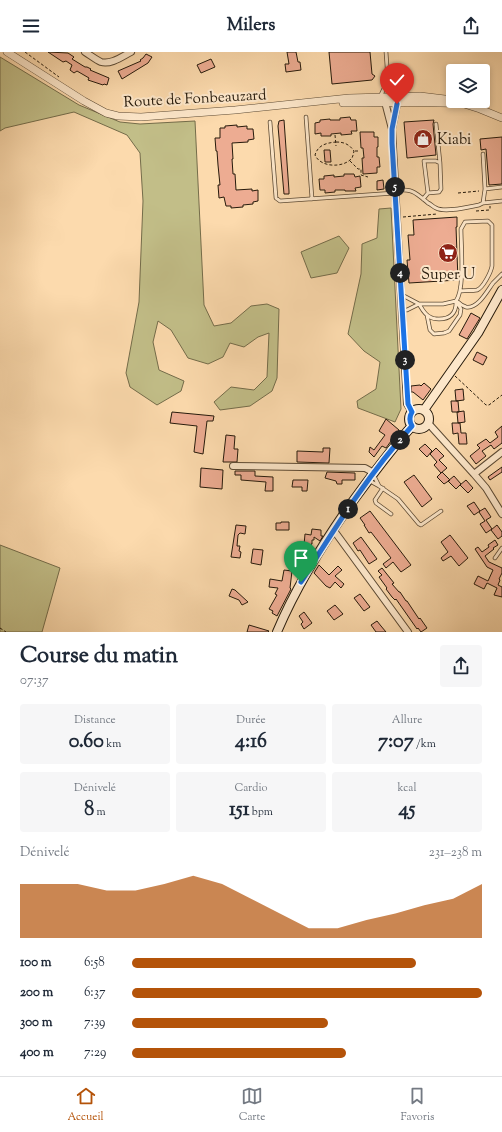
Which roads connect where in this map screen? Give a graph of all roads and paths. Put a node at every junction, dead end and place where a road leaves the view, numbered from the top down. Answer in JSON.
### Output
{"nodes":[{"id":1,"x":7,"y":52,"type":"edge"},
{"id":2,"x":25,"y":52,"type":"edge"},
{"id":3,"x":85,"y":52,"type":"edge"},
{"id":4,"x":131,"y":52,"type":"edge"},
{"id":5,"x":386,"y":52,"type":"edge"},
{"id":6,"x":61,"y":78,"type":"dead end"},
{"id":7,"x":388,"y":100,"type":"junction"},
{"id":8,"x":446,"y":100,"type":"edge"},
{"id":9,"x":446,"y":103,"type":"edge"},
{"id":10,"x":477,"y":108,"type":"edge"},
{"id":11,"x":306,"y":117,"type":"dead end"},
{"id":12,"x":502,"y":118,"type":"edge"},
{"id":13,"x":270,"y":122,"type":"dead end"},
{"id":14,"x":436,"y":124,"type":"dead end"},
{"id":15,"x":392,"y":129,"type":"junction"},
{"id":16,"x":335,"y":135,"type":"dead end"},
{"id":17,"x":336,"y":142,"type":"junction"},
{"id":18,"x":336,"y":146,"type":"dead end"},
{"id":19,"x":359,"y":151,"type":"dead end"},
{"id":20,"x":354,"y":152,"type":"junction"},
{"id":21,"x":483,"y":154,"type":"dead end"},
{"id":22,"x":350,"y":161,"type":"junction"},
{"id":23,"x":440,"y":163,"type":"junction"},
{"id":24,"x":368,"y":177,"type":"dead end"},
{"id":25,"x":502,"y":187,"type":"edge"},
{"id":26,"x":486,"y":189,"type":"junction"},
{"id":27,"x":395,"y":192,"type":"junction"},
{"id":28,"x":428,"y":193,"type":"junction"},
{"id":29,"x":423,"y":198,"type":"junction"},
{"id":30,"x":312,"y":199,"type":"junction"},
{"id":31,"x":502,"y":201,"type":"edge"},
{"id":32,"x":483,"y":203,"type":"junction"},
{"id":33,"x":502,"y":274,"type":"edge"},
{"id":34,"x":460,"y":291,"type":"junction"},
{"id":35,"x":501,"y":291,"type":"edge"},
{"id":36,"x":401,"y":297,"type":"junction"},
{"id":37,"x":456,"y":301,"type":"junction"},
{"id":38,"x":419,"y":304,"type":"junction"},
{"id":39,"x":402,"y":310,"type":"junction"},
{"id":40,"x":427,"y":315,"type":"junction"},
{"id":41,"x":451,"y":372,"type":"junction"},
{"id":42,"x":502,"y":395,"type":"edge"},
{"id":43,"x":424,"y":410,"type":"junction"},
{"id":44,"x":412,"y":412,"type":"junction"},
{"id":45,"x":428,"y":423,"type":"junction"},
{"id":46,"x":412,"y":426,"type":"junction"},
{"id":47,"x":502,"y":452,"type":"edge"},
{"id":48,"x":233,"y":466,"type":"dead end"},
{"id":49,"x":474,"y":474,"type":"junction"},
{"id":50,"x":371,"y":476,"type":"junction"},
{"id":51,"x":379,"y":486,"type":"junction"},
{"id":52,"x":383,"y":488,"type":"junction"},
{"id":53,"x":441,"y":511,"type":"dead end"},
{"id":54,"x":391,"y":514,"type":"dead end"},
{"id":55,"x":502,"y":514,"type":"edge"},
{"id":56,"x":333,"y":530,"type":"junction"},
{"id":57,"x":502,"y":548,"type":"edge"},
{"id":58,"x":496,"y":558,"type":"dead end"},
{"id":59,"x":0,"y":628,"type":"edge"},
{"id":60,"x":6,"y":632,"type":"edge"},
{"id":61,"x":277,"y":632,"type":"edge"},
{"id":62,"x":408,"y":632,"type":"edge"}],
"edges":[{"from":1,"to":7,"type":"street","name":"Route de Fonbeauzard"},
{"from":2,"to":6,"type":"path"},
{"from":3,"to":4,"type":"street"},
{"from":5,"to":7,"type":"lane"},
{"from":7,"to":8,"type":"street"},
{"from":7,"to":9,"type":"street"},
{"from":7,"to":15,"type":"street"},
{"from":7,"to":15,"type":"street"},
{"from":10,"to":12,"type":"street"},
{"from":11,"to":30,"type":"lane"},
{"from":13,"to":30,"type":"lane"},
{"from":14,"to":23,"type":"lane"},
{"from":15,"to":27,"type":"street"},
{"from":16,"to":17,"type":"path"},
{"from":17,"to":18,"type":"path"},
{"from":17,"to":20,"type":"path"},
{"from":17,"to":22,"type":"path"},
{"from":19,"to":20,"type":"path"},
{"from":20,"to":22,"type":"path"},
{"from":21,"to":26,"type":"lane"},
{"from":22,"to":24,"type":"path"},
{"from":23,"to":28,"type":"lane"},
{"from":23,"to":28,"type":"lane"},
{"from":25,"to":26,"type":"lane"},
{"from":26,"to":32,"type":"lane"},
{"from":27,"to":29,"type":"lane"},
{"from":27,"to":30,"type":"lane"},
{"from":27,"to":36,"type":"street"},
{"from":28,"to":29,"type":"lane"},
{"from":29,"to":32,"type":"lane"},
{"from":31,"to":32,"type":"lane"},
{"from":33,"to":37,"type":"lane"},
{"from":34,"to":34,"type":"lane"},
{"from":34,"to":37,"type":"lane"},
{"from":35,"to":41,"type":"main road"},
{"from":36,"to":38,"type":"lane"},
{"from":36,"to":39,"type":"street"},
{"from":37,"to":38,"type":"lane"},
{"from":37,"to":40,"type":"lane"},
{"from":37,"to":40,"type":"lane"},
{"from":38,"to":39,"type":"lane"},
{"from":38,"to":40,"type":"lane"},
{"from":39,"to":44,"type":"street"},
{"from":41,"to":42,"type":"path"},
{"from":41,"to":43,"type":"main road"},
{"from":43,"to":44,"type":"main road"},
{"from":43,"to":45,"type":"main road"},
{"from":44,"to":46,"type":"main road"},
{"from":45,"to":46,"type":"main road"},
{"from":45,"to":49,"type":"street"},
{"from":46,"to":50,"type":"main road"},
{"from":47,"to":49,"type":"street"},
{"from":48,"to":50,"type":"street"},
{"from":49,"to":55,"type":"street"},
{"from":50,"to":51,"type":"lane"},
{"from":50,"to":51,"type":"lane"},
{"from":50,"to":56,"type":"main road"},
{"from":51,"to":52,"type":"lane"},
{"from":52,"to":53,"type":"lane"},
{"from":52,"to":54,"type":"lane"},
{"from":56,"to":61,"type":"main road"},
{"from":56,"to":62,"type":"street"},
{"from":57,"to":58,"type":"lane"},
{"from":59,"to":60,"type":"path"}]}
